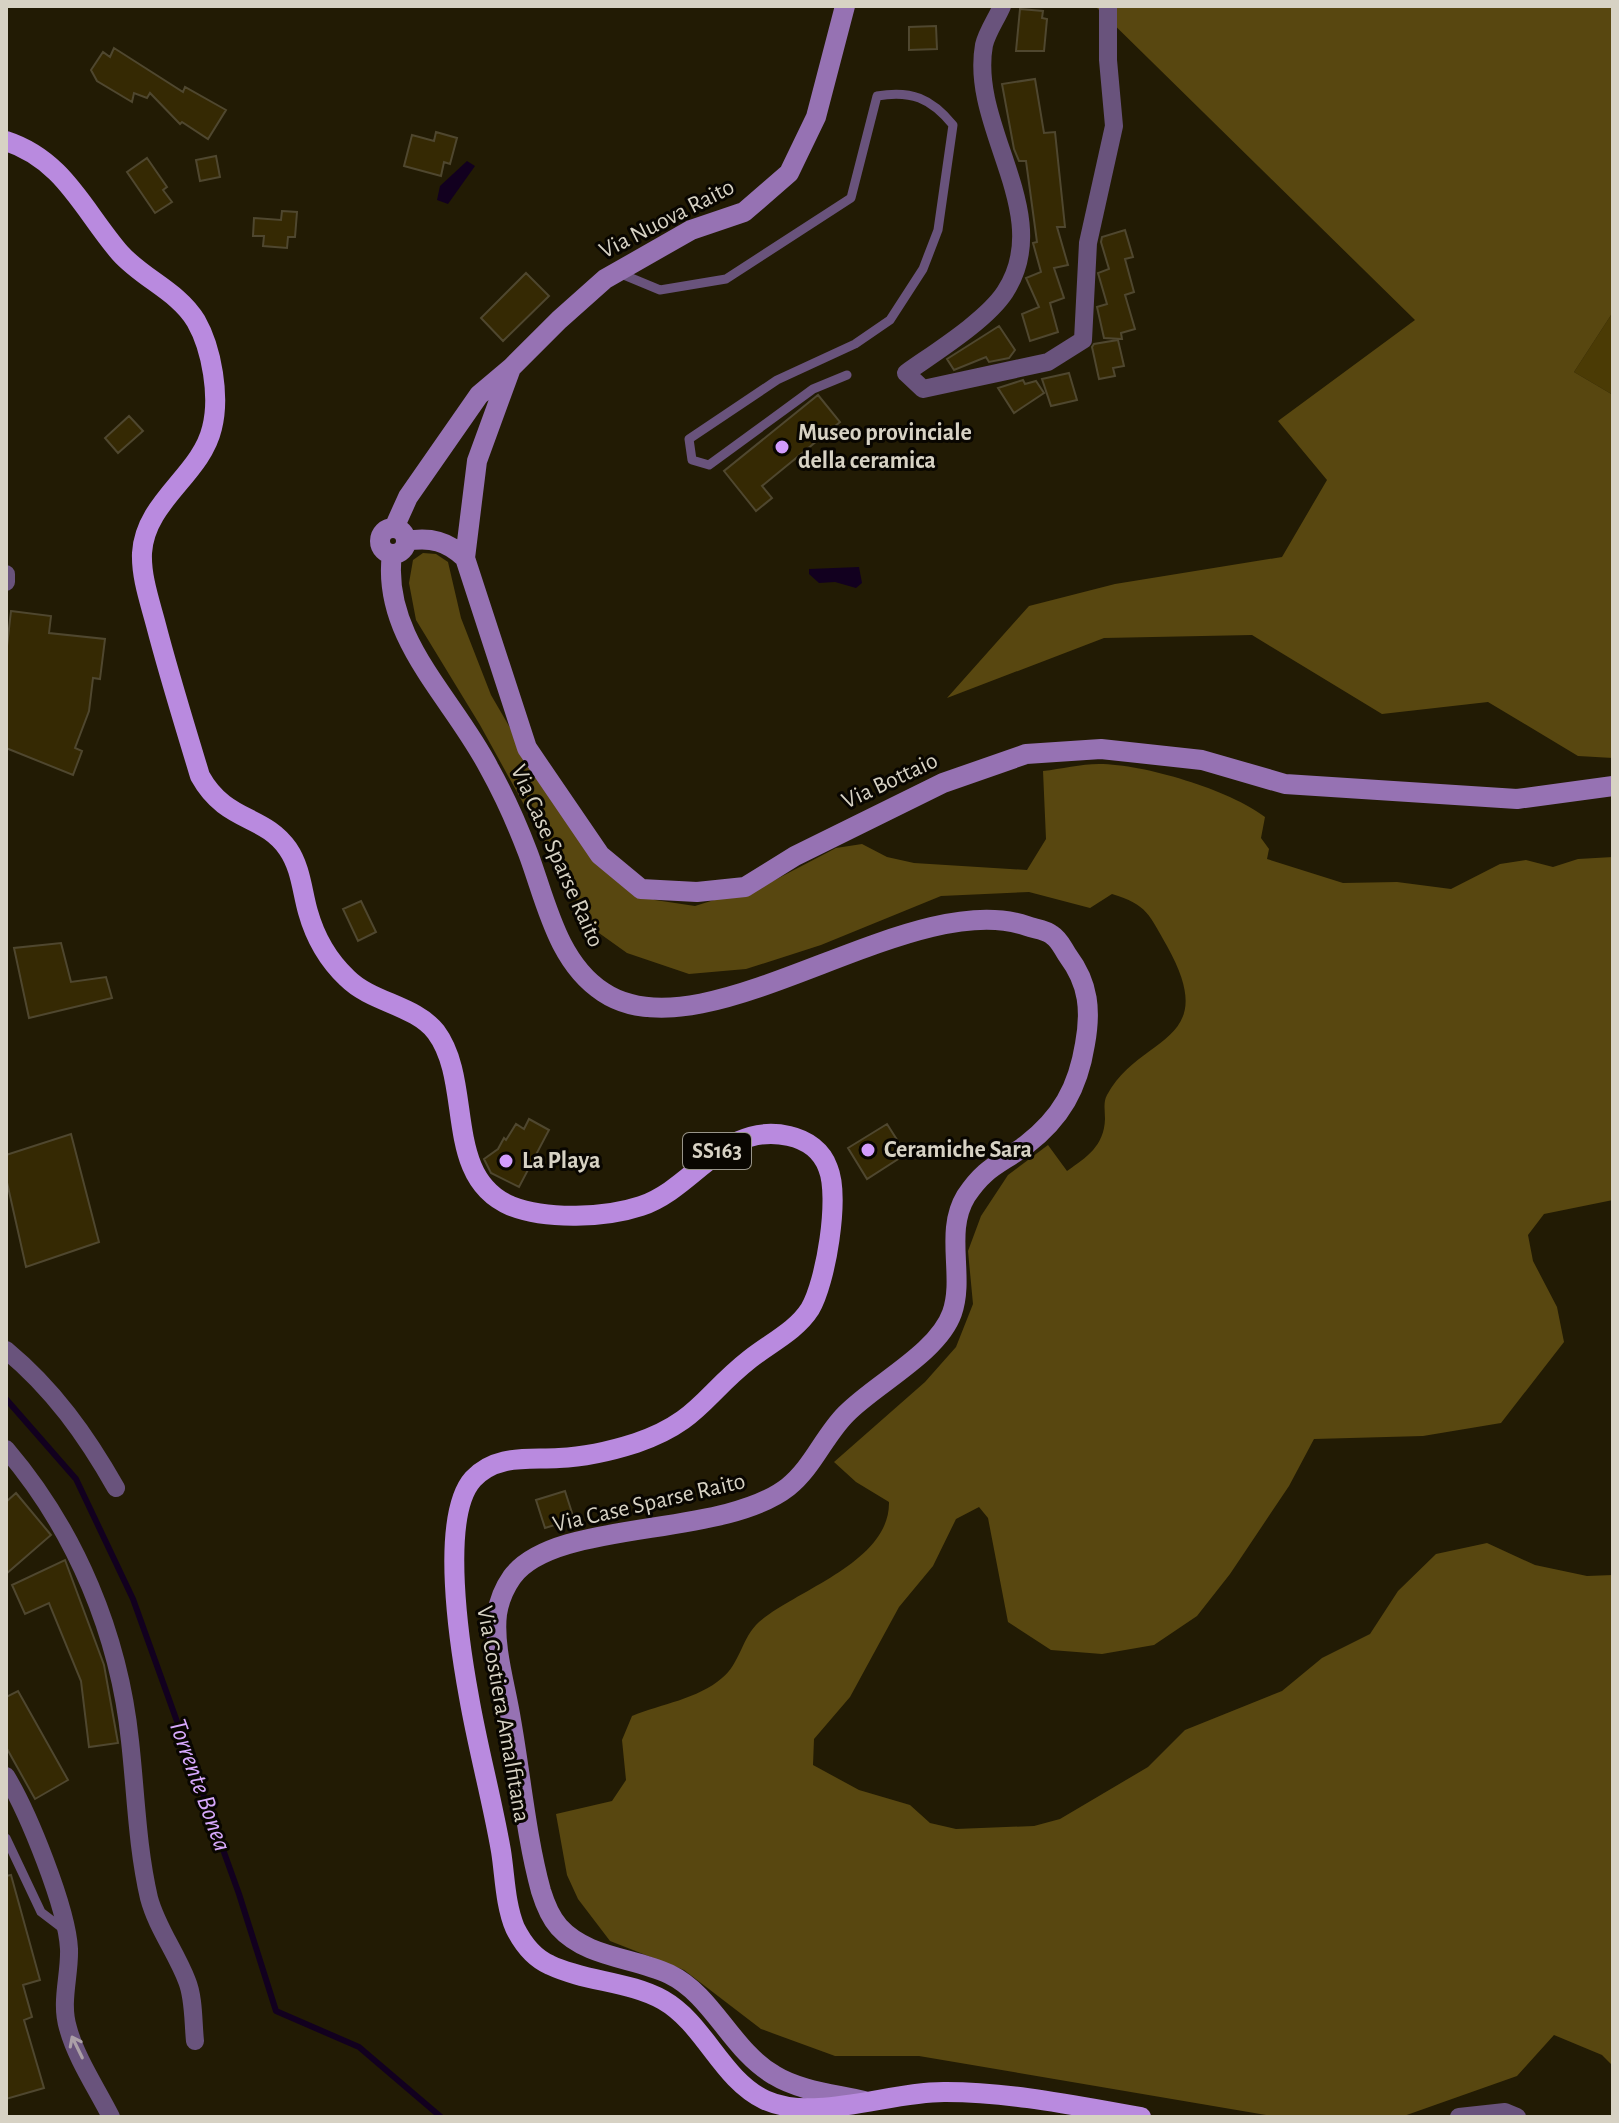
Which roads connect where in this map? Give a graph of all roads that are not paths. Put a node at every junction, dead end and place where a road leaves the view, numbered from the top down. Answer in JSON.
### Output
{"nodes":[{"id":1,"x":845,"y":6,"type":"edge"},
{"id":2,"x":1002,"y":6,"type":"edge"},
{"id":3,"x":1108,"y":6,"type":"edge"},
{"id":4,"x":6,"y":141,"type":"edge"},
{"id":5,"x":617,"y":272,"type":"junction"},
{"id":6,"x":511,"y":368,"type":"junction"},
{"id":7,"x":847,"y":375,"type":"dead end"},
{"id":8,"x":397,"y":541,"type":"junction"},
{"id":9,"x":465,"y":558,"type":"junction"},
{"id":10,"x":6,"y":574,"type":"edge"},
{"id":11,"x":6,"y":582,"type":"edge"},
{"id":12,"x":1613,"y":786,"type":"edge"},
{"id":13,"x":6,"y":1350,"type":"edge"},
{"id":14,"x":6,"y":1449,"type":"edge"},
{"id":15,"x":116,"y":1488,"type":"dead end"},
{"id":16,"x":6,"y":1776,"type":"edge"},
{"id":17,"x":6,"y":1838,"type":"edge"},
{"id":18,"x":65,"y":1930,"type":"junction"},
{"id":19,"x":195,"y":2041,"type":"dead end"},
{"id":20,"x":864,"y":2101,"type":"junction"},
{"id":21,"x":111,"y":2117,"type":"edge"},
{"id":22,"x":1141,"y":2117,"type":"edge"},
{"id":23,"x":1459,"y":2117,"type":"edge"},
{"id":24,"x":1517,"y":2117,"type":"edge"}],
"edges":[{"from":1,"to":5,"type":"street","name":"Via Nuova Raito"},
{"from":2,"to":3,"type":"street"},
{"from":4,"to":20,"type":"main road","name":"Via Costiera Amalfitana","number":"SS163"},
{"from":5,"to":6,"type":"street","name":"Via Nuova Raito"},
{"from":5,"to":7,"type":"lane"},
{"from":6,"to":8,"type":"street","name":"Via Case Sparse Raito"},
{"from":6,"to":9,"type":"street"},
{"from":8,"to":9,"type":"street"},
{"from":8,"to":20,"type":"street","name":"Via Case Sparse Raito"},
{"from":9,"to":12,"type":"street","name":"Via Bottaio"},
{"from":10,"to":11,"type":"street"},
{"from":13,"to":15,"type":"street"},
{"from":14,"to":19,"type":"street"},
{"from":16,"to":18,"type":"street"},
{"from":17,"to":18,"type":"lane"},
{"from":21,"to":18,"type":"street","one_way":true},
{"from":20,"to":22,"type":"main road","number":"SS163"},
{"from":23,"to":24,"type":"street"}]}
